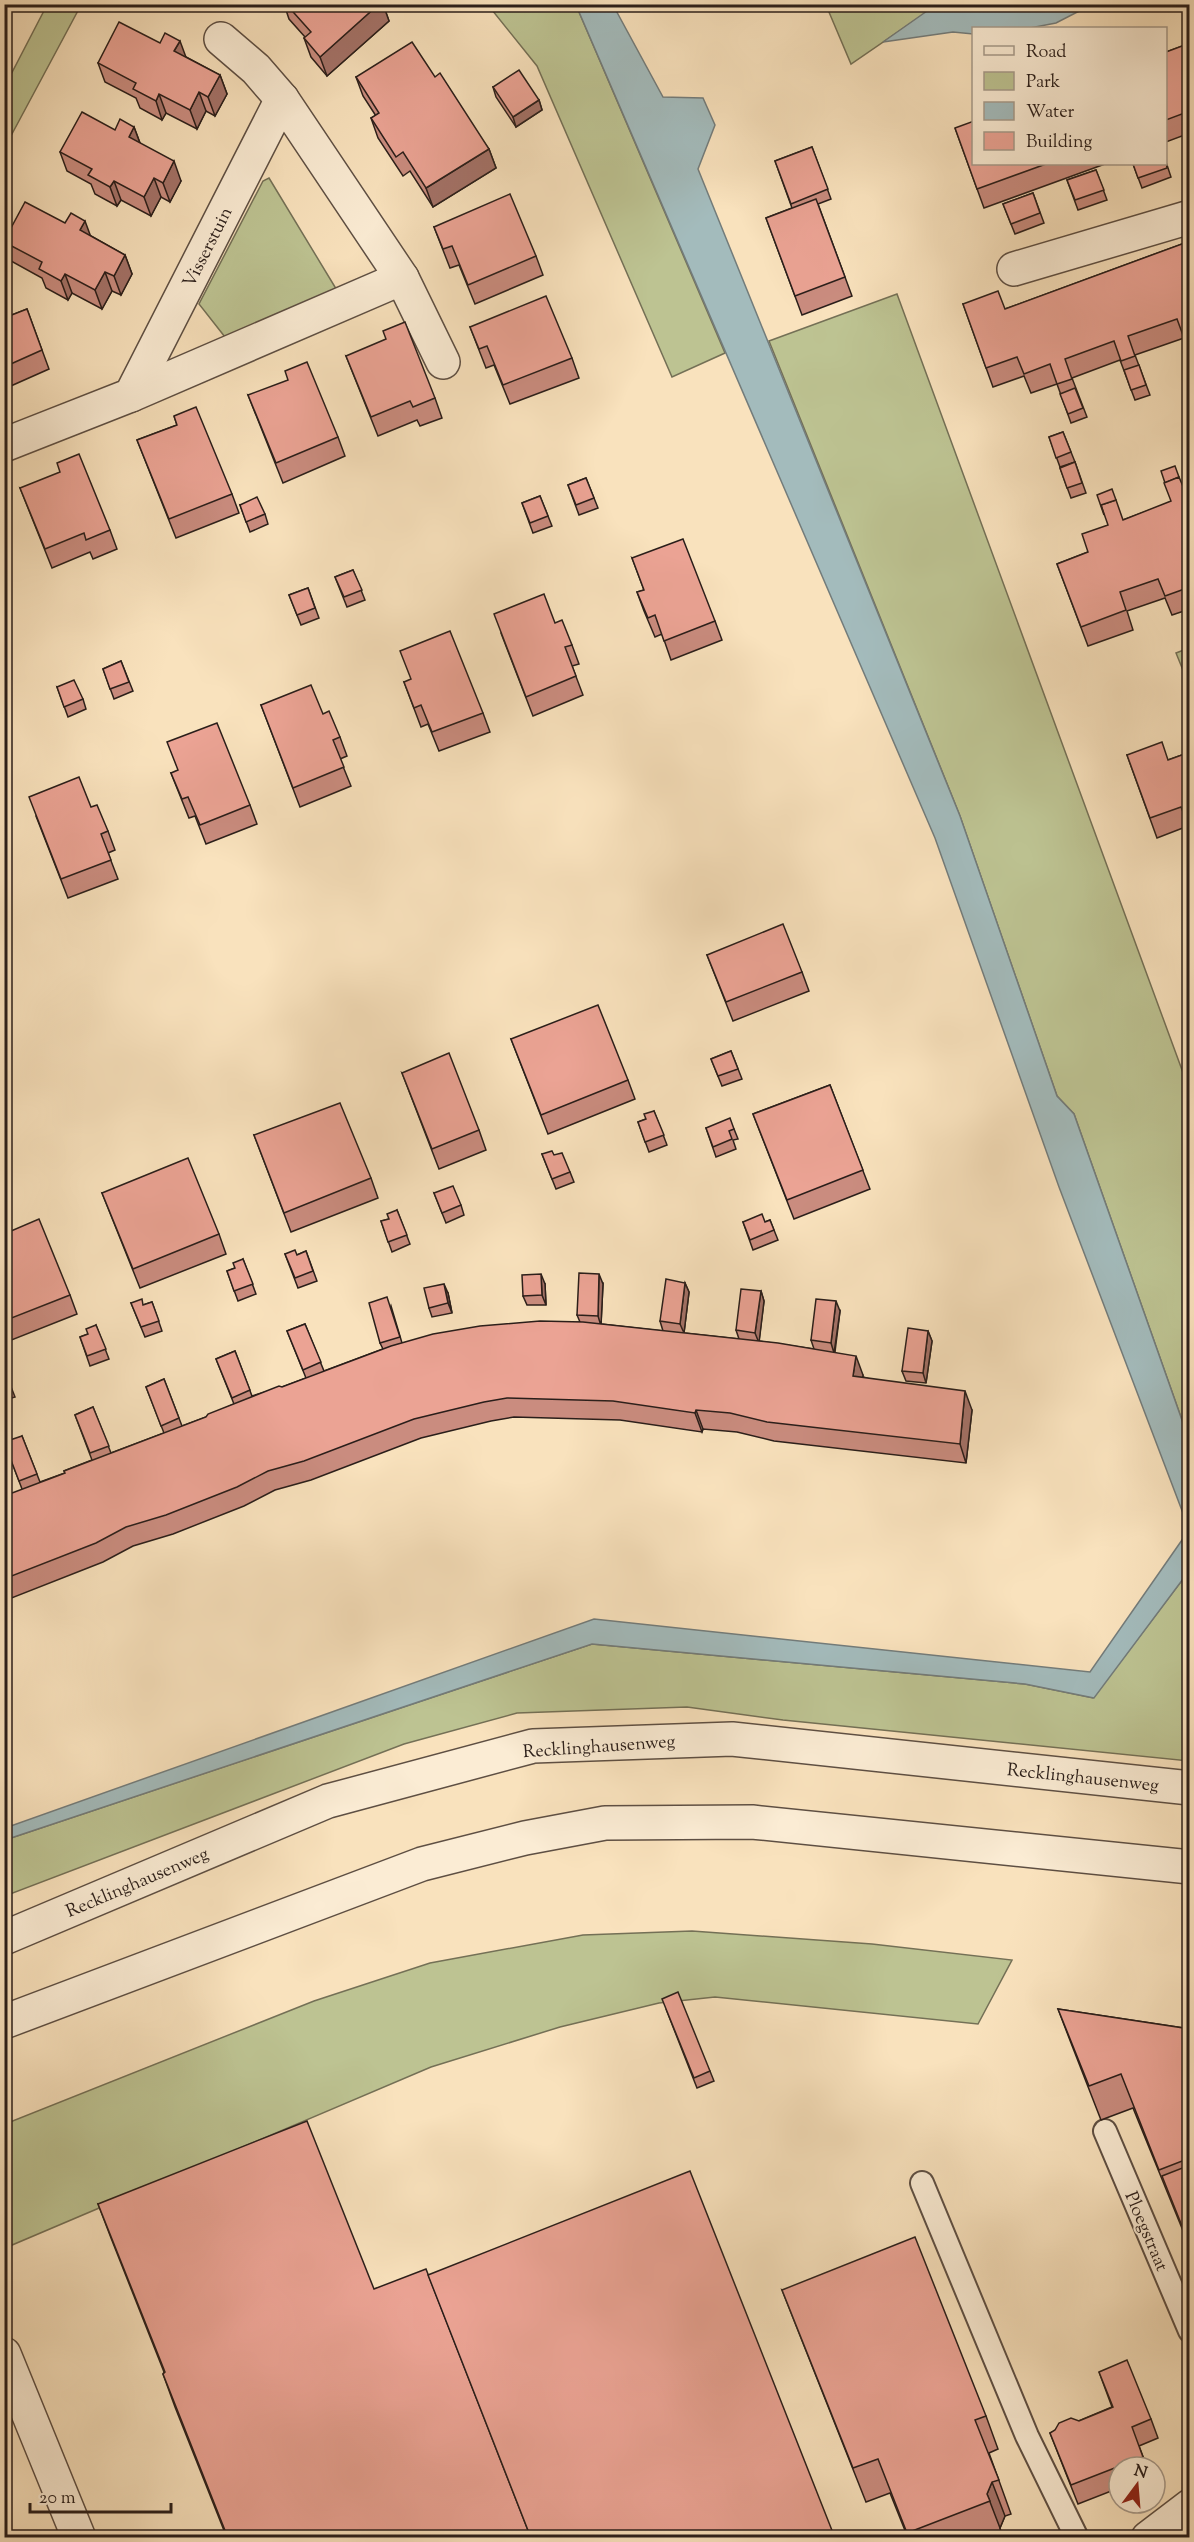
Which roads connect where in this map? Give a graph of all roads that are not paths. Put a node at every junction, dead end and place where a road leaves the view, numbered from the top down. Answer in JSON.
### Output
{"nodes":[{"id":1,"x":221,"y":39,"type":"dead end"},
{"id":2,"x":282,"y":99,"type":"junction"},
{"id":3,"x":1190,"y":217,"type":"edge"},
{"id":4,"x":1014,"y":269,"type":"dead end"},
{"id":5,"x":402,"y":278,"type":"junction"},
{"id":6,"x":444,"y":362,"type":"dead end"},
{"id":7,"x":131,"y":395,"type":"junction"},
{"id":8,"x":4,"y":445,"type":"edge"},
{"id":9,"x":1190,"y":1788,"type":"edge"},
{"id":10,"x":1190,"y":1867,"type":"edge"},
{"id":11,"x":4,"y":1938,"type":"edge"},
{"id":12,"x":4,"y":2022,"type":"edge"},
{"id":13,"x":1105,"y":2130,"type":"dead end"},
{"id":14,"x":922,"y":2183,"type":"dead end"},
{"id":15,"x":1190,"y":2331,"type":"edge"},
{"id":16,"x":4,"y":2354,"type":"edge"},
{"id":17,"x":1190,"y":2506,"type":"edge"},
{"id":18,"x":79,"y":2538,"type":"edge"},
{"id":19,"x":1077,"y":2538,"type":"edge"},
{"id":20,"x":1148,"y":2538,"type":"edge"}],
"edges":[{"from":1,"to":2,"type":"street"},
{"from":2,"to":5,"type":"street"},
{"from":2,"to":7,"type":"street","name":"Visserstuin"},
{"from":3,"to":4,"type":"street"},
{"from":5,"to":6,"type":"street"},
{"from":5,"to":7,"type":"street"},
{"from":7,"to":8,"type":"street"},
{"from":9,"to":11,"type":"street","name":"Recklinghausenweg"},
{"from":10,"to":12,"type":"street"},
{"from":13,"to":15,"type":"lane","name":"Ploegstraat"},
{"from":14,"to":19,"type":"lane"},
{"from":16,"to":18,"type":"street"},
{"from":17,"to":20,"type":"street"}]}
